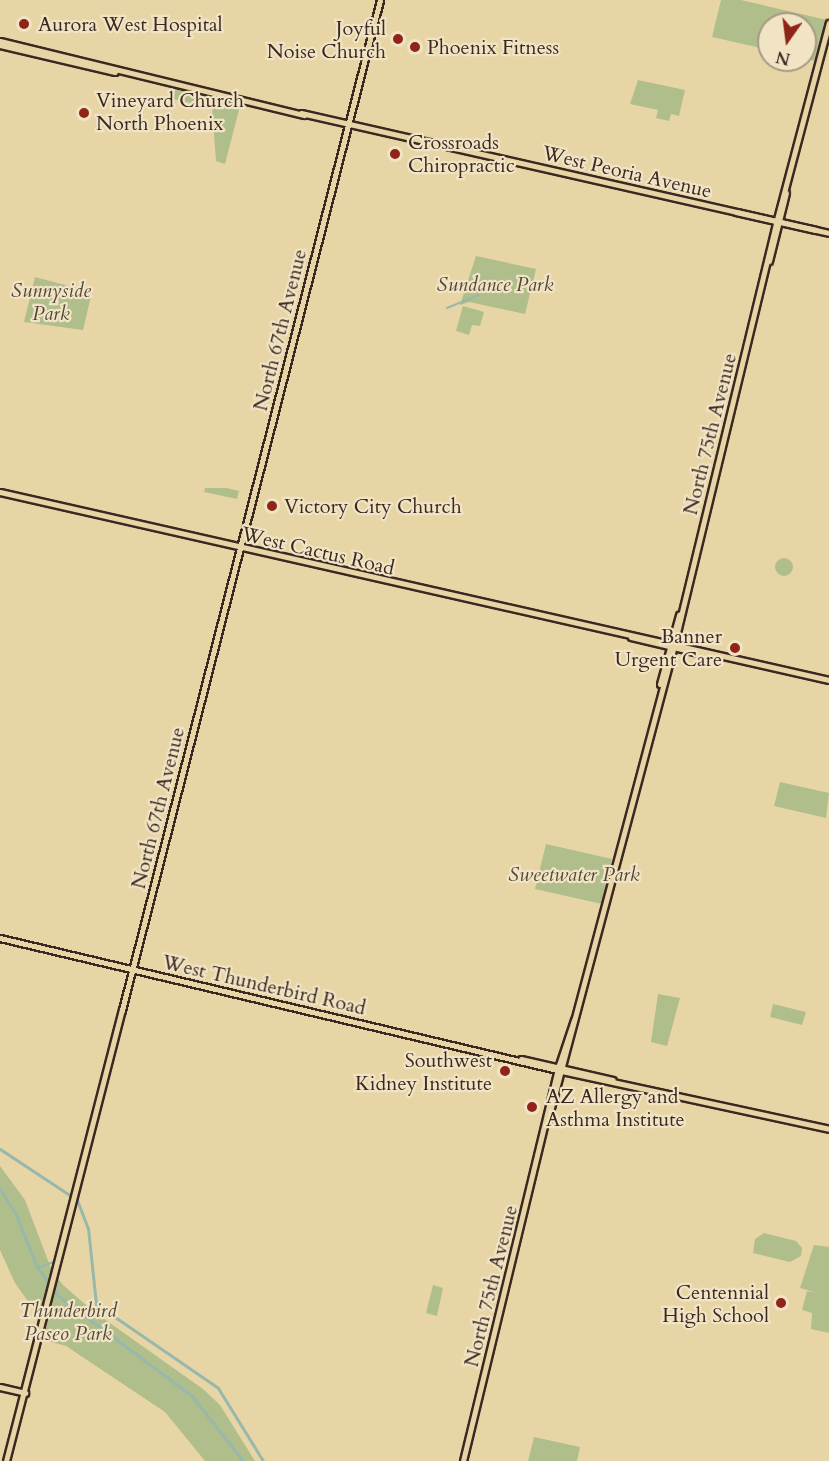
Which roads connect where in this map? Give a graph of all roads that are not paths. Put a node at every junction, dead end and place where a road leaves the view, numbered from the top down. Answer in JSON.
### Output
{"nodes":[{"id":1,"x":380,"y":0,"type":"edge"},
{"id":2,"x":829,"y":24,"type":"edge"},
{"id":3,"x":0,"y":43,"type":"edge"},
{"id":4,"x":72,"y":62,"type":"junction"},
{"id":5,"x":95,"y":63,"type":"junction"},
{"id":6,"x":151,"y":78,"type":"junction"},
{"id":7,"x":349,"y":124,"type":"junction"},
{"id":8,"x":437,"y":146,"type":"junction"},
{"id":9,"x":457,"y":147,"type":"junction"},
{"id":10,"x":475,"y":153,"type":"junction"},
{"id":11,"x":778,"y":222,"type":"junction"},
{"id":12,"x":829,"y":233,"type":"edge"},
{"id":13,"x":771,"y":259,"type":"junction"},
{"id":14,"x":0,"y":492,"type":"edge"},
{"id":15,"x":240,"y":549,"type":"junction"},
{"id":16,"x":672,"y":646,"type":"junction"},
{"id":17,"x":829,"y":680,"type":"edge"},
{"id":18,"x":660,"y":696,"type":"junction"},
{"id":19,"x":0,"y":938,"type":"edge"},
{"id":20,"x":132,"y":970,"type":"junction"},
{"id":21,"x":560,"y":1068,"type":"junction"},
{"id":22,"x":829,"y":1129,"type":"edge"},
{"id":23,"x":0,"y":1387,"type":"edge"},
{"id":24,"x":23,"y":1393,"type":"junction"},
{"id":25,"x":6,"y":1461,"type":"edge"},
{"id":26,"x":463,"y":1461,"type":"edge"}],
"edges":[{"from":1,"to":7,"type":"main road","name":"North 67th Avenue"},
{"from":2,"to":11,"type":"main road","name":"North 75th Avenue"},
{"from":3,"to":4,"type":"main road","name":"West Peoria Avenue"},
{"from":3,"to":5,"type":"main road","name":"West Peoria Avenue"},
{"from":4,"to":5,"type":"main road"},
{"from":4,"to":6,"type":"main road","name":"West Peoria Avenue"},
{"from":5,"to":6,"type":"main road","name":"West Peoria Avenue"},
{"from":6,"to":7,"type":"main road","name":"West Peoria Avenue"},
{"from":7,"to":8,"type":"main road","name":"West Peoria Avenue"},
{"from":7,"to":9,"type":"main road","name":"West Peoria Avenue"},
{"from":7,"to":15,"type":"main road","name":"North 67th Avenue"},
{"from":8,"to":9,"type":"main road"},
{"from":8,"to":10,"type":"main road","name":"West Peoria Avenue"},
{"from":9,"to":10,"type":"main road","name":"West Peoria Avenue"},
{"from":10,"to":11,"type":"main road","name":"West Peoria Avenue"},
{"from":11,"to":12,"type":"main road","name":"West Peoria Avenue"},
{"from":11,"to":13,"type":"main road","name":"North 75th Avenue"},
{"from":11,"to":13,"type":"main road","name":"North 75th Avenue"},
{"from":13,"to":16,"type":"main road","name":"North 75th Avenue"},
{"from":14,"to":15,"type":"main road","name":"West Cactus Road"},
{"from":15,"to":16,"type":"main road","name":"West Cactus Road"},
{"from":15,"to":20,"type":"main road","name":"North 67th Avenue"},
{"from":16,"to":17,"type":"main road","name":"West Cactus Road"},
{"from":16,"to":18,"type":"main road","name":"North 75th Avenue"},
{"from":16,"to":18,"type":"main road","name":"North 75th Avenue"},
{"from":18,"to":21,"type":"main road","name":"North 75th Avenue"},
{"from":19,"to":20,"type":"main road","name":"West Thunderbird Road"},
{"from":20,"to":21,"type":"main road","name":"West Thunderbird Road"},
{"from":20,"to":24,"type":"main road","name":"North 67th Avenue"},
{"from":21,"to":22,"type":"main road","name":"West Thunderbird Road"},
{"from":21,"to":26,"type":"main road","name":"North 75th Avenue"},
{"from":23,"to":24,"type":"main road"},
{"from":24,"to":25,"type":"main road","name":"North 67th Avenue"}]}
